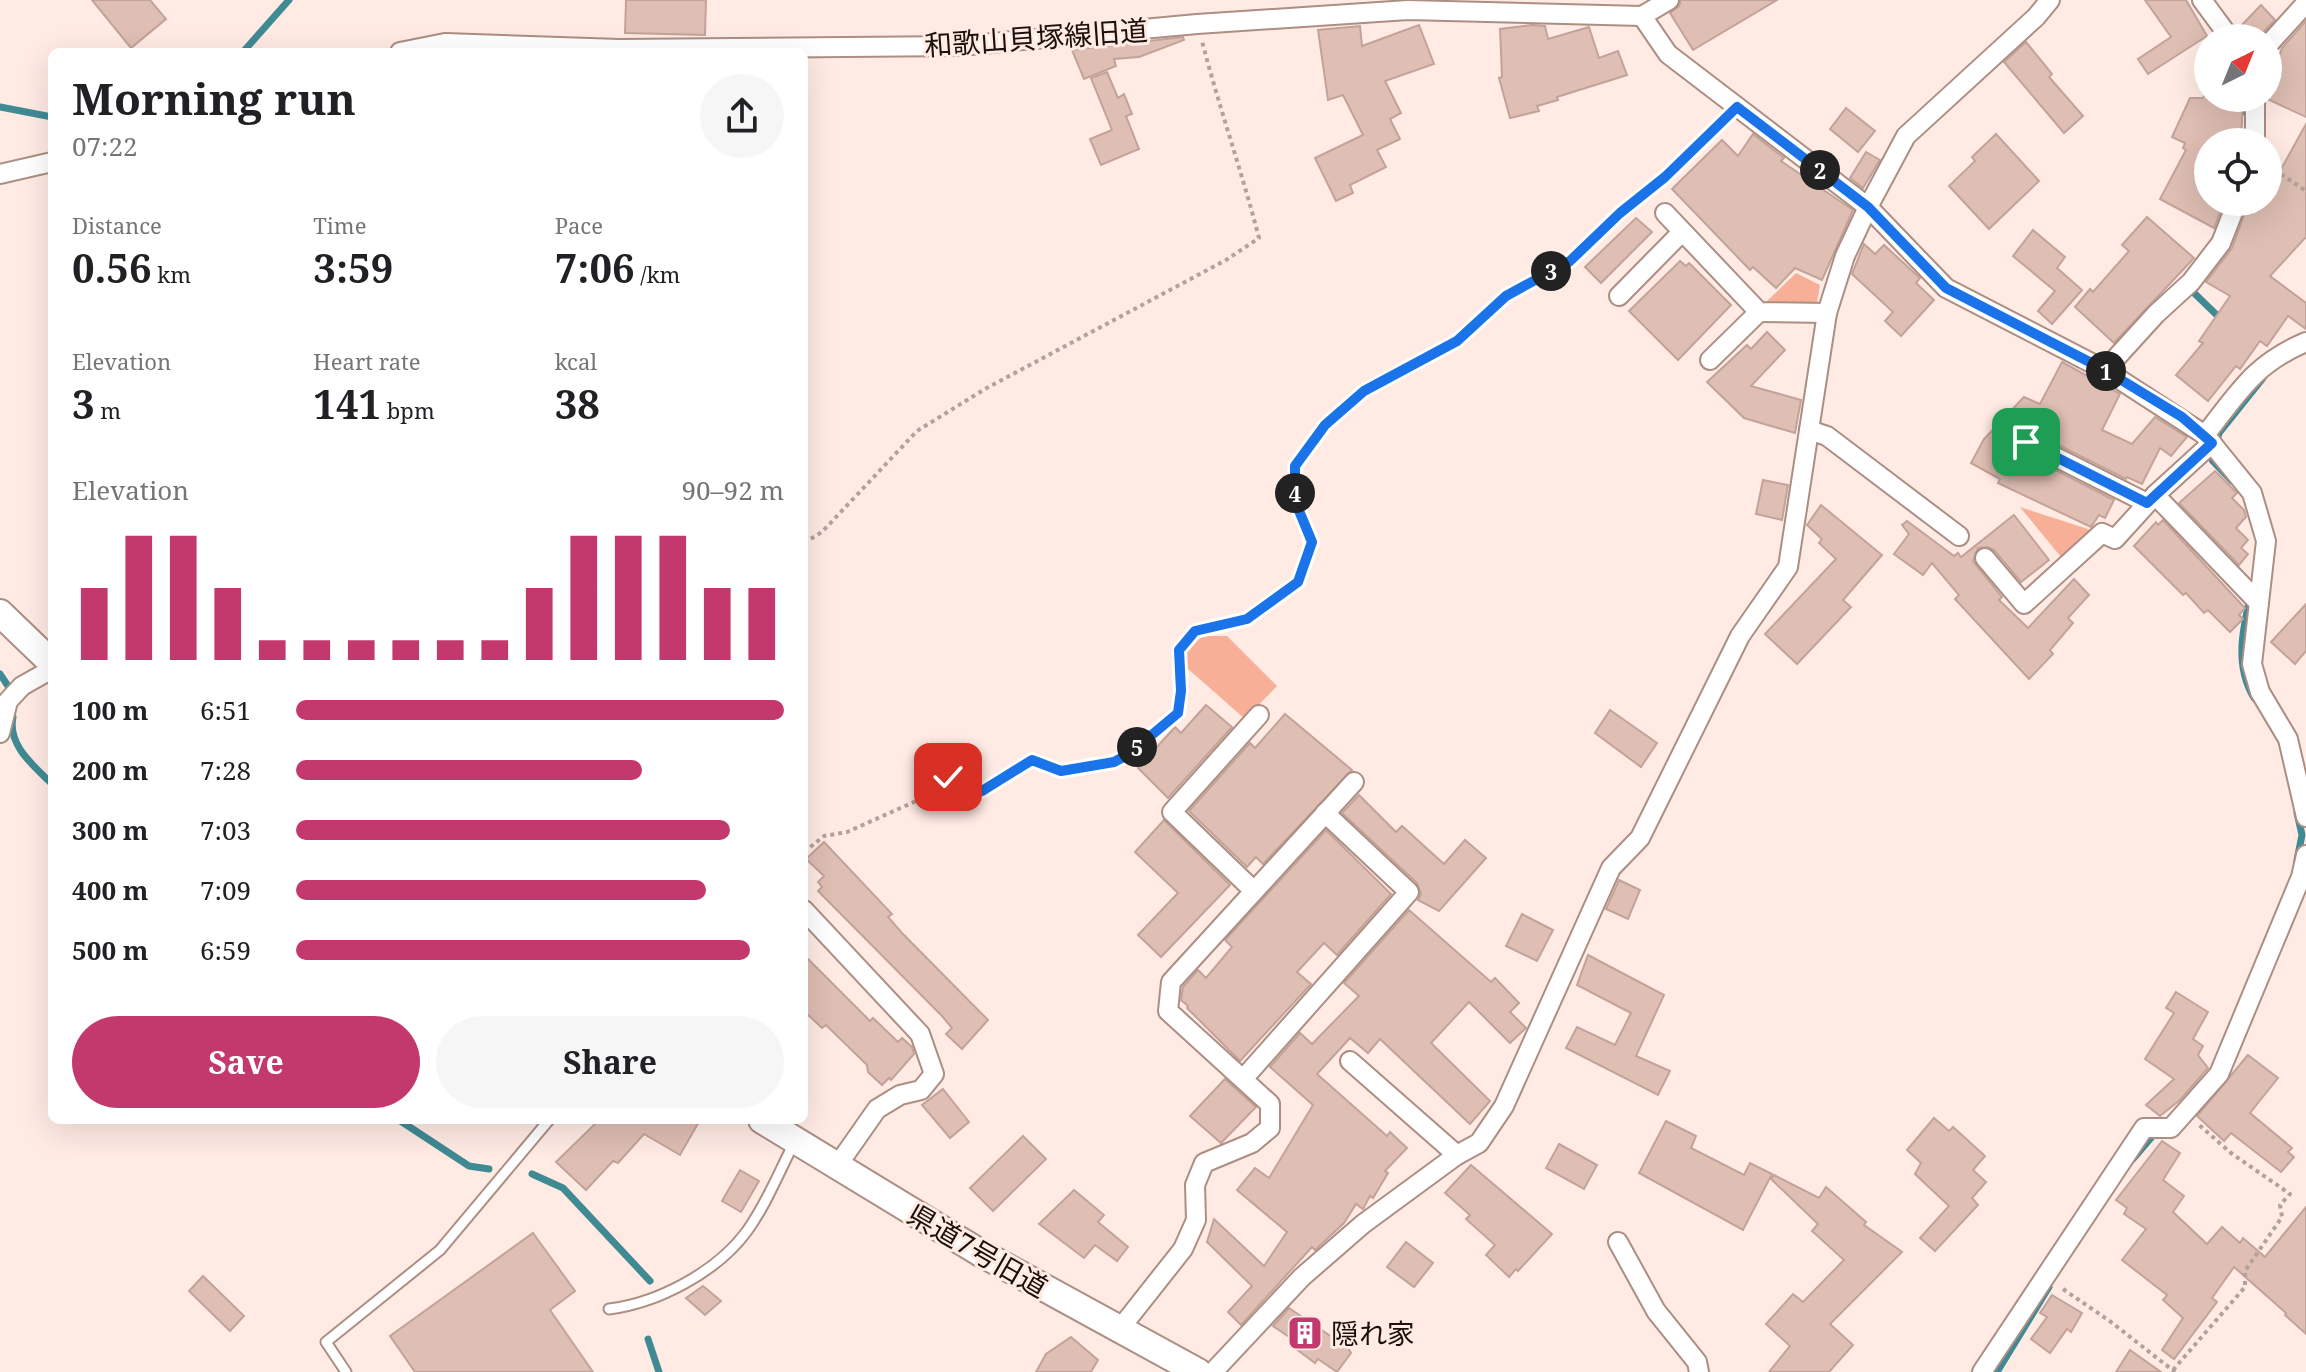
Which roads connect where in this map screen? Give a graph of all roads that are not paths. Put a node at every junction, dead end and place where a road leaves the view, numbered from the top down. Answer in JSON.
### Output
{"nodes":[{"id":1,"x":1669,"y":0,"type":"edge"},
{"id":2,"x":2050,"y":0,"type":"edge"},
{"id":3,"x":2202,"y":0,"type":"edge"},
{"id":4,"x":2306,"y":3,"type":"edge"},
{"id":5,"x":1459,"y":6,"type":"edge"},
{"id":6,"x":1642,"y":16,"type":"junction"},
{"id":7,"x":2220,"y":24,"type":"edge"},
{"id":8,"x":2282,"y":30,"type":"edge"},
{"id":9,"x":420,"y":48,"type":"edge"},
{"id":10,"x":590,"y":48,"type":"edge"},
{"id":11,"x":733,"y":48,"type":"edge"},
{"id":12,"x":48,"y":163,"type":"edge"},
{"id":13,"x":0,"y":174,"type":"edge"},
{"id":14,"x":1868,"y":207,"type":"junction"},
{"id":15,"x":1665,"y":213,"type":"dead end"},
{"id":16,"x":2232,"y":216,"type":"edge"},
{"id":17,"x":1682,"y":232,"type":"junction"},
{"id":18,"x":1619,"y":296,"type":"dead end"},
{"id":19,"x":1759,"y":312,"type":"junction"},
{"id":20,"x":1827,"y":313,"type":"junction"},
{"id":21,"x":2306,"y":342,"type":"edge"},
{"id":22,"x":1710,"y":360,"type":"dead end"},
{"id":23,"x":2105,"y":370,"type":"junction"},
{"id":24,"x":1809,"y":430,"type":"junction"},
{"id":25,"x":2209,"y":439,"type":"junction"},
{"id":26,"x":2026,"y":442,"type":"dead end"},
{"id":27,"x":2151,"y":499,"type":"junction"},
{"id":28,"x":1959,"y":536,"type":"dead end"},
{"id":29,"x":1985,"y":558,"type":"dead end"},
{"id":30,"x":2259,"y":603,"type":"junction"},
{"id":31,"x":0,"y":613,"type":"edge"},
{"id":32,"x":48,"y":662,"type":"edge"},
{"id":33,"x":48,"y":669,"type":"edge"},
{"id":34,"x":1259,"y":715,"type":"dead end"},
{"id":35,"x":0,"y":733,"type":"edge"},
{"id":36,"x":1354,"y":782,"type":"dead end"},
{"id":37,"x":1325,"y":813,"type":"junction"},
{"id":38,"x":2306,"y":817,"type":"edge"},
{"id":39,"x":2306,"y":855,"type":"edge"},
{"id":40,"x":1254,"y":891,"type":"junction"},
{"id":41,"x":808,"y":914,"type":"edge"},
{"id":42,"x":1350,"y":1061,"type":"dead end"},
{"id":43,"x":1243,"y":1079,"type":"junction"},
{"id":44,"x":546,"y":1124,"type":"edge"},
{"id":45,"x":769,"y":1124,"type":"edge"},
{"id":46,"x":795,"y":1140,"type":"junction"},
{"id":47,"x":1457,"y":1155,"type":"junction"},
{"id":48,"x":837,"y":1166,"type":"junction"},
{"id":49,"x":1618,"y":1242,"type":"dead end"},
{"id":50,"x":609,"y":1309,"type":"dead end"},
{"id":51,"x":1119,"y":1330,"type":"junction"},
{"id":52,"x":346,"y":1372,"type":"edge"},
{"id":53,"x":1198,"y":1372,"type":"edge"},
{"id":54,"x":1213,"y":1372,"type":"edge"},
{"id":55,"x":1699,"y":1372,"type":"edge"},
{"id":56,"x":1982,"y":1372,"type":"edge"}],
"edges":[{"from":1,"to":6,"type":"street"},
{"from":2,"to":14,"type":"street"},
{"from":3,"to":7,"type":"street"},
{"from":4,"to":8,"type":"street"},
{"from":5,"to":6,"type":"street","name":"和歌山貝塚線旧道"},
{"from":5,"to":11,"type":"street","name":"和歌山貝塚線旧道"},
{"from":6,"to":14,"type":"street"},
{"from":9,"to":10,"type":"street","name":"和歌山貝塚線旧道"},
{"from":12,"to":13,"type":"street"},
{"from":14,"to":20,"type":"street"},
{"from":14,"to":23,"type":"street"},
{"from":15,"to":17,"type":"street"},
{"from":16,"to":23,"type":"street"},
{"from":17,"to":18,"type":"street"},
{"from":17,"to":19,"type":"street"},
{"from":19,"to":20,"type":"street"},
{"from":19,"to":22,"type":"street"},
{"from":20,"to":24,"type":"street"},
{"from":21,"to":25,"type":"street"},
{"from":23,"to":25,"type":"street"},
{"from":24,"to":28,"type":"street"},
{"from":24,"to":47,"type":"street"},
{"from":25,"to":27,"type":"street"},
{"from":25,"to":30,"type":"street"},
{"from":26,"to":27,"type":"street"},
{"from":27,"to":29,"type":"street"},
{"from":27,"to":30,"type":"street"},
{"from":30,"to":38,"type":"street"},
{"from":31,"to":32,"type":"street"},
{"from":33,"to":35,"type":"street"},
{"from":34,"to":40,"type":"street"},
{"from":36,"to":37,"type":"street"},
{"from":37,"to":40,"type":"street"},
{"from":37,"to":43,"type":"street"},
{"from":39,"to":56,"type":"street"},
{"from":40,"to":43,"type":"street"},
{"from":41,"to":48,"type":"street"},
{"from":42,"to":47,"type":"street"},
{"from":43,"to":51,"type":"street"},
{"from":44,"to":52,"type":"lane"},
{"from":45,"to":46,"type":"street","name":"県道7号旧道"},
{"from":46,"to":48,"type":"street","name":"県道7号旧道"},
{"from":46,"to":50,"type":"lane"},
{"from":47,"to":54,"type":"street"},
{"from":48,"to":51,"type":"street","name":"県道7号旧道"},
{"from":49,"to":55,"type":"street"},
{"from":51,"to":53,"type":"street","name":"県道7号旧道"}]}
